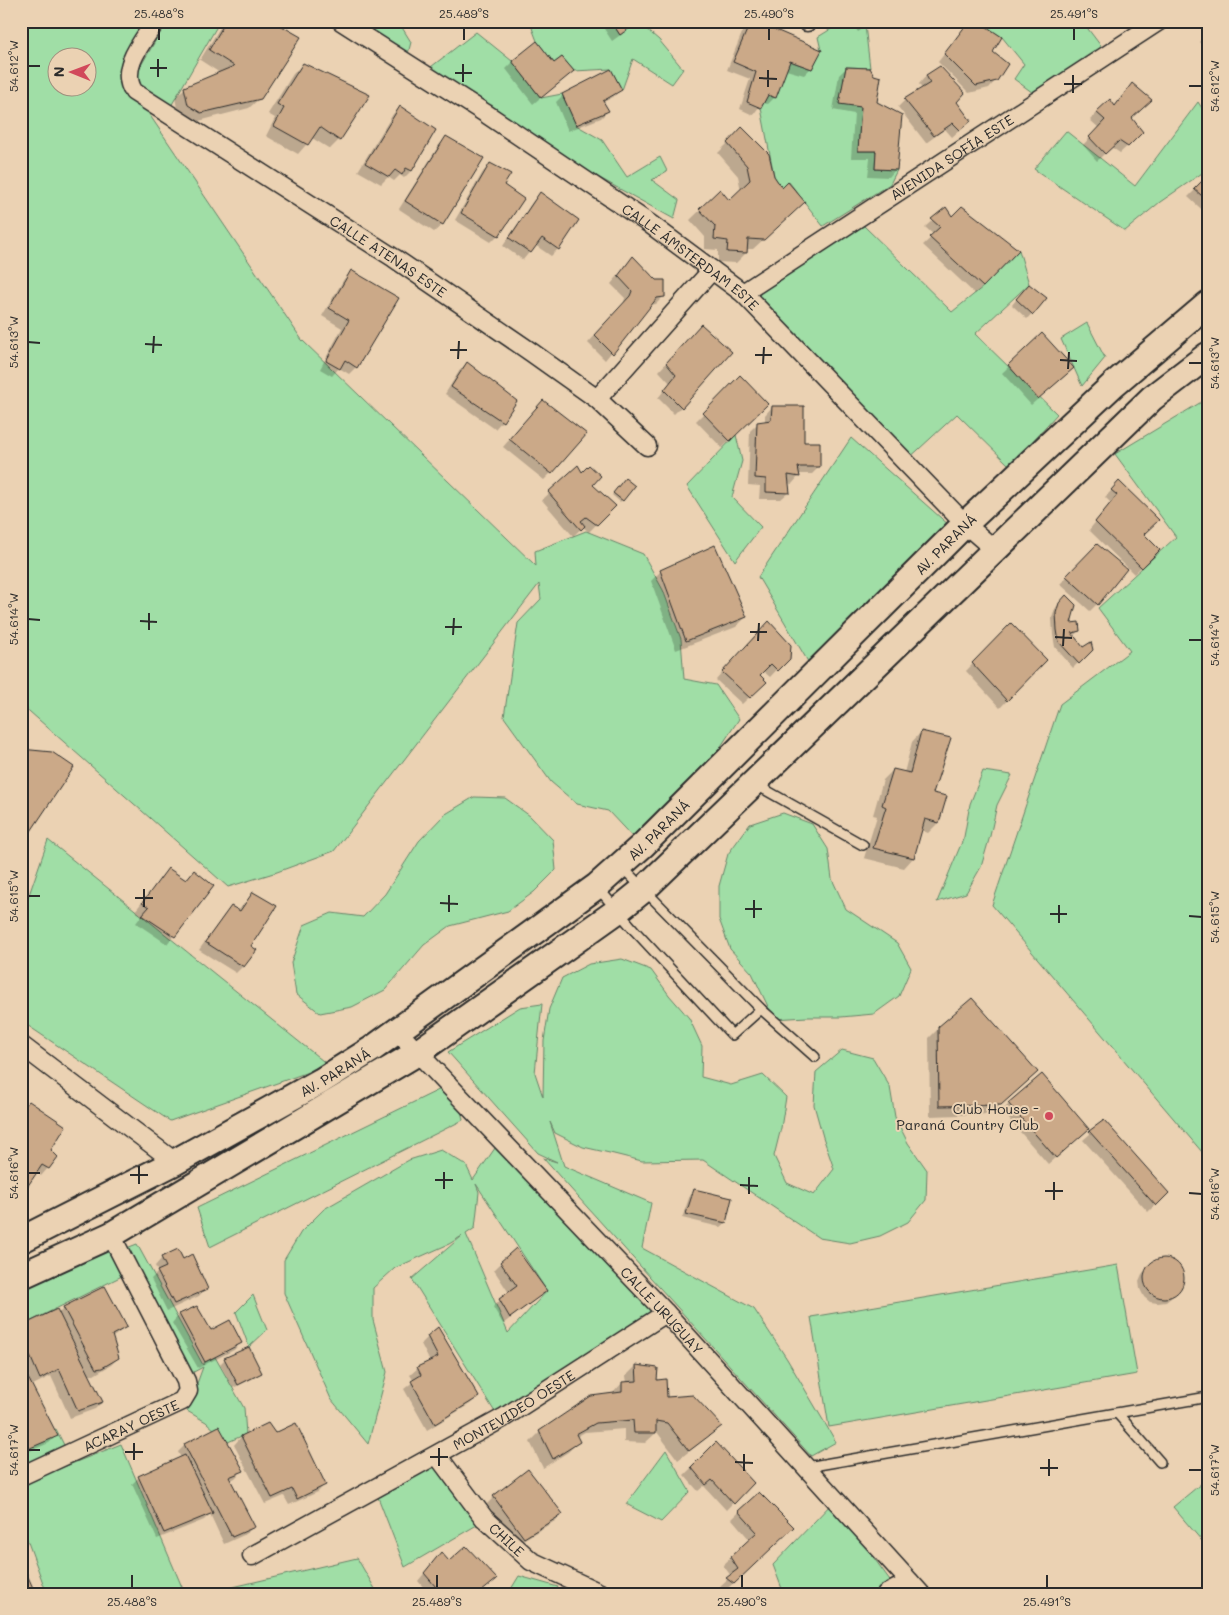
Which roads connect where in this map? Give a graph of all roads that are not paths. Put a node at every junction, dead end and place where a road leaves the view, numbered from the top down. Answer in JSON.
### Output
{"nodes":[{"id":1,"x":156,"y":21,"type":"edge"},
{"id":2,"x":341,"y":21,"type":"edge"},
{"id":3,"x":1159,"y":21,"type":"edge"},
{"id":4,"x":712,"y":270,"type":"junction"},
{"id":5,"x":743,"y":293,"type":"junction"},
{"id":6,"x":1208,"y":304,"type":"edge"},
{"id":7,"x":1208,"y":355,"type":"edge"},
{"id":8,"x":597,"y":399,"type":"junction"},
{"id":9,"x":646,"y":446,"type":"dead end"},
{"id":10,"x":964,"y":524,"type":"junction"},
{"id":11,"x":995,"y":550,"type":"junction"},
{"id":12,"x":754,"y":783,"type":"junction"},
{"id":13,"x":864,"y":845,"type":"dead end"},
{"id":14,"x":621,"y":866,"type":"junction"},
{"id":15,"x":597,"y":886,"type":"junction"},
{"id":16,"x":643,"y":890,"type":"junction"},
{"id":17,"x":617,"y":911,"type":"junction"},
{"id":18,"x":762,"y":1009,"type":"junction"},
{"id":19,"x":397,"y":1030,"type":"junction"},
{"id":20,"x":21,"y":1045,"type":"edge"},
{"id":21,"x":417,"y":1053,"type":"junction"},
{"id":22,"x":815,"y":1057,"type":"dead end"},
{"id":23,"x":175,"y":1162,"type":"junction"},
{"id":24,"x":111,"y":1235,"type":"junction"},
{"id":25,"x":21,"y":1240,"type":"edge"},
{"id":26,"x":21,"y":1276,"type":"edge"},
{"id":27,"x":666,"y":1314,"type":"junction"},
{"id":28,"x":1208,"y":1397,"type":"edge"},
{"id":29,"x":1117,"y":1413,"type":"junction"},
{"id":30,"x":437,"y":1455,"type":"junction"},
{"id":31,"x":1160,"y":1462,"type":"dead end"},
{"id":32,"x":806,"y":1467,"type":"junction"},
{"id":33,"x":21,"y":1476,"type":"edge"},
{"id":34,"x":252,"y":1556,"type":"dead end"},
{"id":35,"x":916,"y":1588,"type":"edge"},
{"id":36,"x":602,"y":1594,"type":"edge"},
{"id":37,"x":886,"y":1594,"type":"edge"}],
"edges":[{"from":1,"to":8,"type":"street","name":"CALLE ATENAS ESTE"},
{"from":2,"to":4,"type":"street","name":"CALLE ÁMSTERDAM ESTE"},
{"from":3,"to":5,"type":"street","name":"AVENIDA SOFÍA ESTE"},
{"from":4,"to":5,"type":"street","name":"CALLE ÁMSTERDAM ESTE"},
{"from":4,"to":8,"type":"street"},
{"from":5,"to":10,"type":"street","name":"CALLE ÁMSTERDAM ESTE"},
{"from":6,"to":10,"type":"street","name":"AV. PARANÁ"},
{"from":7,"to":11,"type":"street","name":"AV. PARANÁ"},
{"from":8,"to":9,"type":"street","name":"CALLE ATENAS ESTE"},
{"from":10,"to":11,"type":"street","name":"CALLE ÁMSTERDAM ESTE"},
{"from":10,"to":14,"type":"street","name":"AV. PARANÁ"},
{"from":11,"to":12,"type":"street","name":"AV. PARANÁ"},
{"from":12,"to":13,"type":"lane"},
{"from":12,"to":16,"type":"street","name":"AV. PARANÁ"},
{"from":14,"to":15,"type":"street","name":"AV. PARANÁ"},
{"from":14,"to":16,"type":"lane"},
{"from":15,"to":17,"type":"lane"},
{"from":15,"to":19,"type":"street","name":"AV. PARANÁ"},
{"from":16,"to":17,"type":"street","name":"AV. PARANÁ"},
{"from":16,"to":18,"type":"lane"},
{"from":17,"to":18,"type":"lane"},
{"from":17,"to":21,"type":"street","name":"AV. PARANÁ"},
{"from":18,"to":22,"type":"lane"},
{"from":19,"to":21,"type":"street","name":"CALLE URUGUAY"},
{"from":19,"to":23,"type":"street","name":"AV. PARANÁ"},
{"from":20,"to":23,"type":"street"},
{"from":21,"to":24,"type":"street","name":"AV. PARANÁ"},
{"from":21,"to":27,"type":"street","name":"CALLE URUGUAY"},
{"from":23,"to":25,"type":"street","name":"AV. PARANÁ"},
{"from":24,"to":26,"type":"street","name":"AV. PARANÁ"},
{"from":24,"to":33,"type":"street","name":"ACARAY OESTE"},
{"from":27,"to":30,"type":"street","name":"MONTEVIDEO OESTE"},
{"from":27,"to":32,"type":"street","name":"CALLE URUGUAY"},
{"from":28,"to":29,"type":"lane"},
{"from":29,"to":31,"type":"lane"},
{"from":29,"to":32,"type":"lane"},
{"from":30,"to":34,"type":"street","name":"MONTEVIDEO OESTE"},
{"from":30,"to":36,"type":"street","name":"CHILE"},
{"from":32,"to":35,"type":"street","name":"CALLE URUGUAY"},
{"from":35,"to":37,"type":"street"}]}
